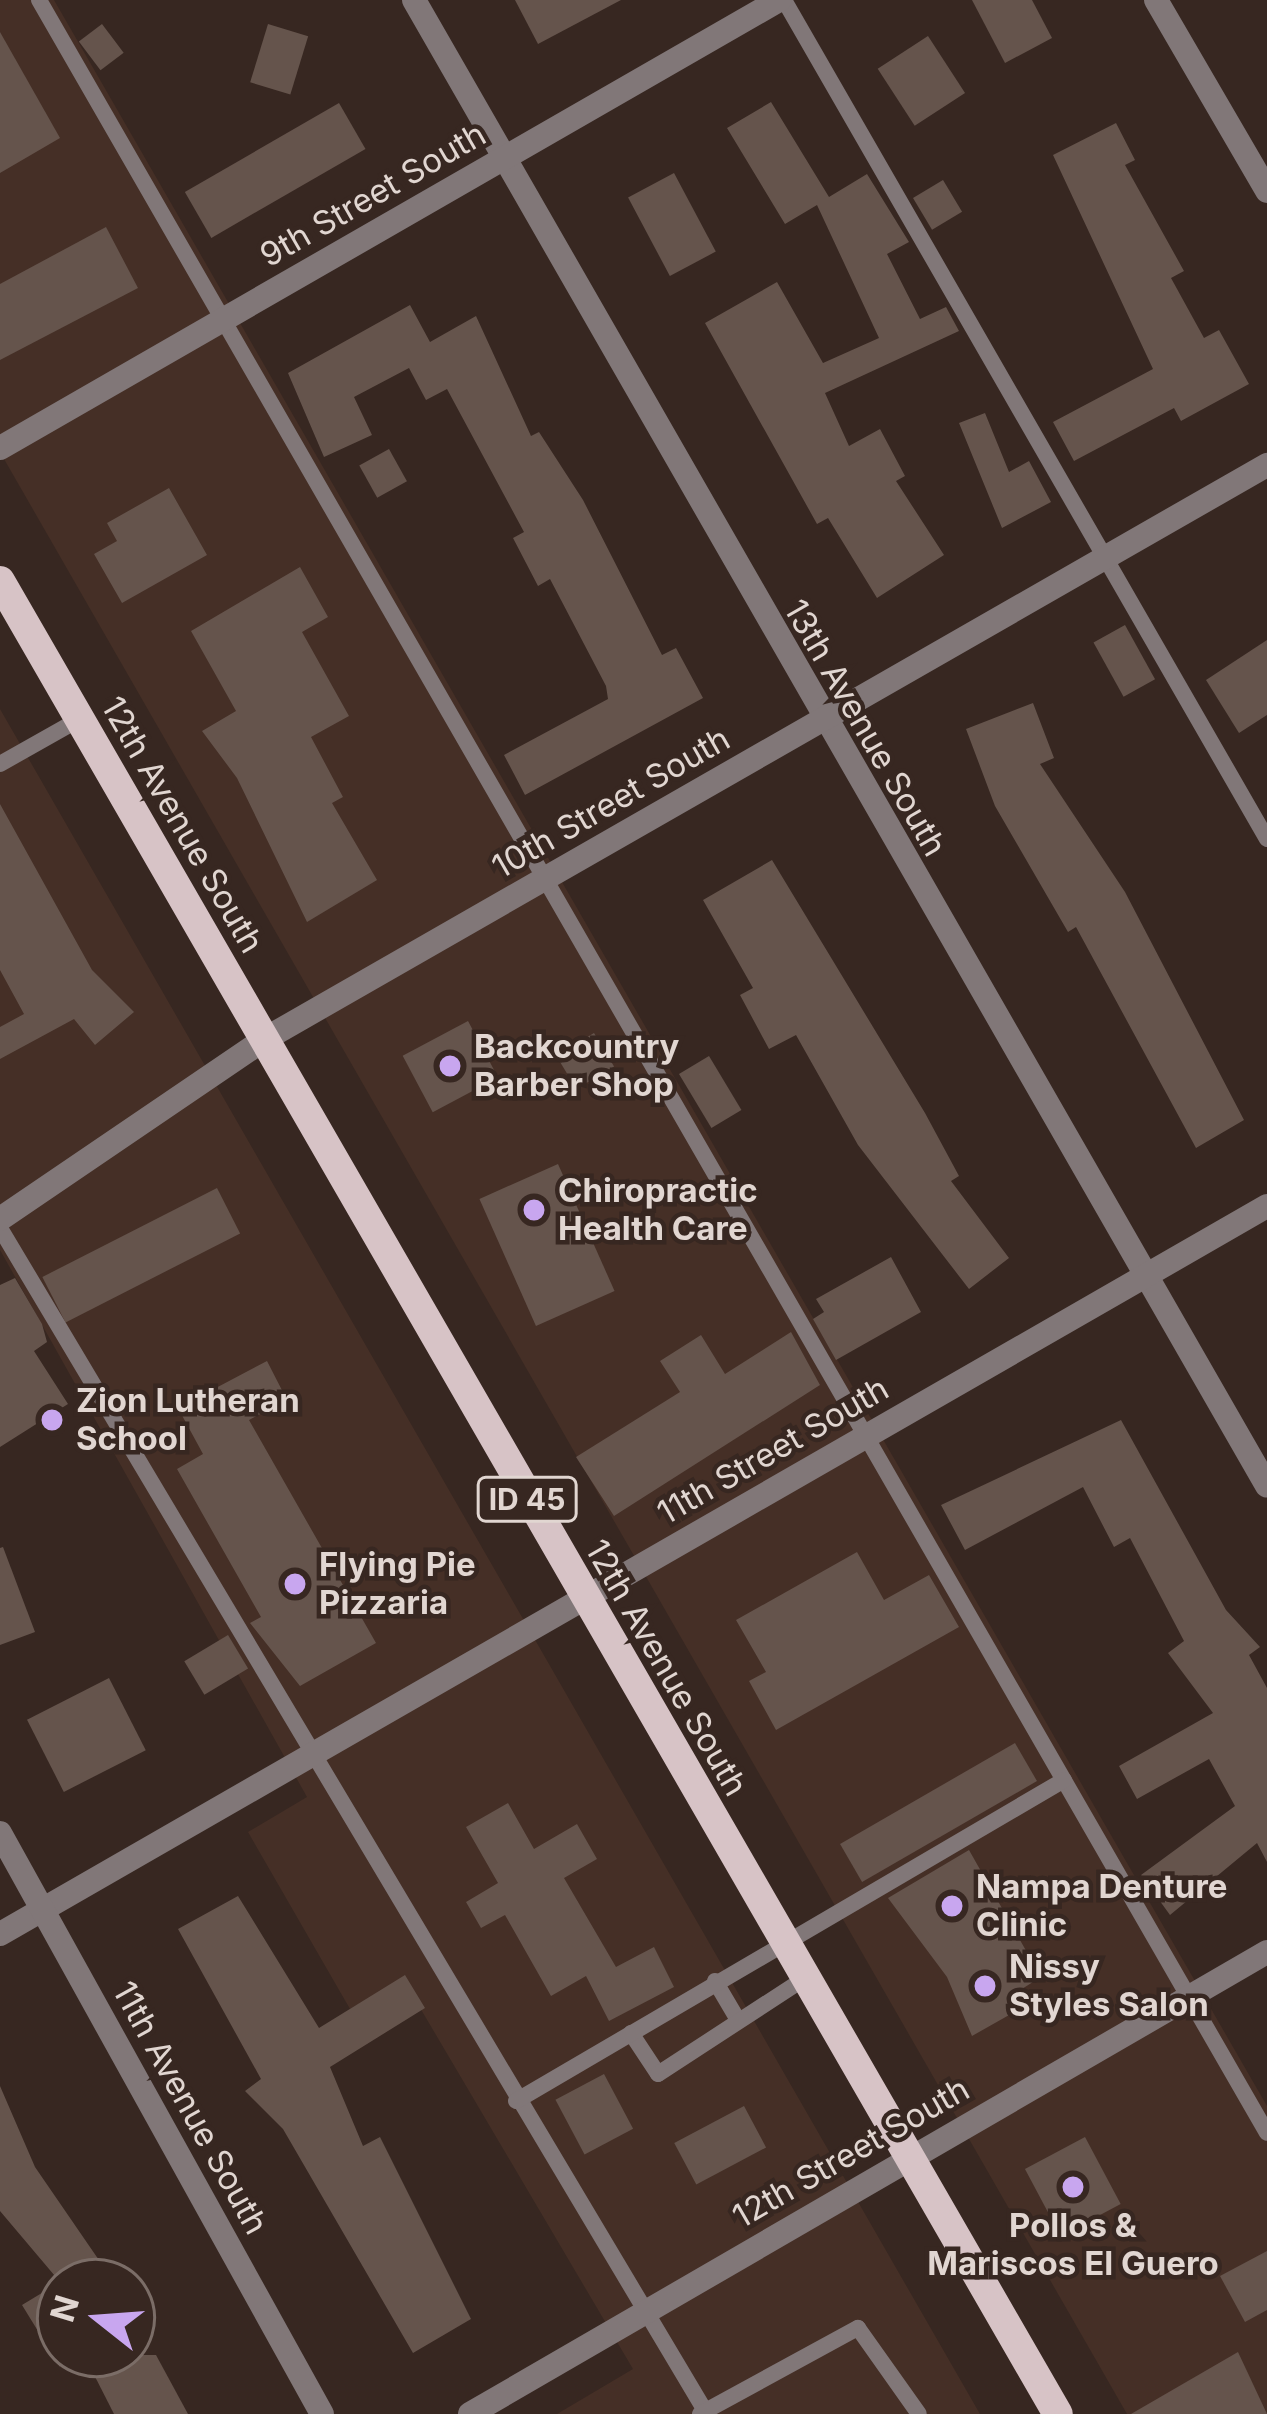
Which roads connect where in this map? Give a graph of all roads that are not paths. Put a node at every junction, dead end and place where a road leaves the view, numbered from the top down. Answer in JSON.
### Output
{"nodes":[{"id":1,"x":38,"y":0,"type":"edge"},
{"id":2,"x":414,"y":0,"type":"edge"},
{"id":3,"x":782,"y":0,"type":"edge"},
{"id":4,"x":1156,"y":0,"type":"edge"},
{"id":5,"x":504,"y":157,"type":"junction"},
{"id":6,"x":1267,"y":191,"type":"edge"},
{"id":7,"x":222,"y":320,"type":"junction"},
{"id":8,"x":0,"y":448,"type":"edge"},
{"id":9,"x":1267,"y":465,"type":"edge"},
{"id":10,"x":1105,"y":558,"type":"junction"},
{"id":11,"x":0,"y":581,"type":"edge"},
{"id":12,"x":80,"y":719,"type":"junction"},
{"id":13,"x":822,"y":721,"type":"junction"},
{"id":14,"x":0,"y":764,"type":"edge"},
{"id":15,"x":1267,"y":839,"type":"edge"},
{"id":16,"x":544,"y":879,"type":"junction"},
{"id":17,"x":265,"y":1039,"type":"junction"},
{"id":18,"x":1267,"y":1206,"type":"edge"},
{"id":19,"x":0,"y":1224,"type":"edge"},
{"id":20,"x":1146,"y":1276,"type":"junction"},
{"id":21,"x":866,"y":1436,"type":"junction"},
{"id":22,"x":1267,"y":1486,"type":"edge"},
{"id":23,"x":583,"y":1598,"type":"junction"},
{"id":24,"x":308,"y":1751,"type":"junction"},
{"id":25,"x":1064,"y":1780,"type":"junction"},
{"id":26,"x":0,"y":1833,"type":"edge"},
{"id":27,"x":42,"y":1910,"type":"junction"},
{"id":28,"x":0,"y":1934,"type":"edge"},
{"id":29,"x":781,"y":1937,"type":"junction"},
{"id":30,"x":1267,"y":1952,"type":"edge"},
{"id":31,"x":806,"y":1978,"type":"junction"},
{"id":32,"x":715,"y":1981,"type":"junction"},
{"id":33,"x":1188,"y":1996,"type":"junction"},
{"id":34,"x":738,"y":2020,"type":"junction"},
{"id":35,"x":631,"y":2033,"type":"junction"},
{"id":36,"x":516,"y":2101,"type":"junction"},
{"id":37,"x":1267,"y":2133,"type":"edge"},
{"id":38,"x":908,"y":2156,"type":"junction"},
{"id":39,"x":642,"y":2313,"type":"junction"},
{"id":40,"x":704,"y":2413,"type":"edge"},
{"id":41,"x":322,"y":2414,"type":"edge"},
{"id":42,"x":470,"y":2414,"type":"edge"},
{"id":43,"x":919,"y":2414,"type":"edge"},
{"id":44,"x":1058,"y":2414,"type":"edge"}],
"edges":[{"from":1,"to":7,"type":"lane"},
{"from":2,"to":5,"type":"street","name":"13th Avenue South"},
{"from":3,"to":5,"type":"street","name":"9th Street South"},
{"from":3,"to":10,"type":"lane"},
{"from":4,"to":6,"type":"street"},
{"from":5,"to":7,"type":"street","name":"9th Street South"},
{"from":5,"to":13,"type":"street","name":"13th Avenue South"},
{"from":7,"to":8,"type":"street","name":"9th Street South"},
{"from":7,"to":16,"type":"lane"},
{"from":9,"to":10,"type":"street","name":"10th Street South"},
{"from":10,"to":13,"type":"street","name":"10th Street South"},
{"from":10,"to":15,"type":"lane"},
{"from":11,"to":12,"type":"main road","name":"12th Avenue South","number":"ID 45"},
{"from":12,"to":14,"type":"lane"},
{"from":12,"to":17,"type":"main road","name":"12th Avenue South","number":"ID 45"},
{"from":13,"to":16,"type":"street","name":"10th Street South"},
{"from":13,"to":20,"type":"street","name":"13th Avenue South"},
{"from":16,"to":17,"type":"street","name":"10th Street South"},
{"from":16,"to":21,"type":"lane"},
{"from":17,"to":19,"type":"street","name":"10th Street South"},
{"from":17,"to":23,"type":"main road","name":"12th Avenue South","number":"ID 45"},
{"from":18,"to":20,"type":"street","name":"11th Street South"},
{"from":19,"to":24,"type":"lane"},
{"from":20,"to":21,"type":"street","name":"11th Street South"},
{"from":20,"to":22,"type":"street","name":"13th Avenue South"},
{"from":21,"to":23,"type":"street","name":"11th Street South"},
{"from":21,"to":25,"type":"lane"},
{"from":23,"to":24,"type":"street","name":"11th Street South"},
{"from":23,"to":29,"type":"main road","name":"12th Avenue South","number":"ID 45"},
{"from":24,"to":27,"type":"street","name":"11th Street South"},
{"from":24,"to":36,"type":"lane"},
{"from":25,"to":29,"type":"lane"},
{"from":25,"to":33,"type":"lane"},
{"from":26,"to":27,"type":"street","name":"11th Avenue South"},
{"from":27,"to":28,"type":"street","name":"11th Street South"},
{"from":27,"to":41,"type":"street","name":"11th Avenue South"},
{"from":29,"to":31,"type":"main road","name":"12th Avenue South","number":"ID 45"},
{"from":29,"to":32,"type":"lane"},
{"from":30,"to":33,"type":"street","name":"12th Street South"},
{"from":31,"to":34,"type":"lane"},
{"from":31,"to":38,"type":"main road","name":"12th Avenue South","number":"ID 45"},
{"from":32,"to":34,"type":"lane"},
{"from":32,"to":35,"type":"lane"},
{"from":33,"to":37,"type":"lane"},
{"from":33,"to":38,"type":"street","name":"12th Street South"},
{"from":34,"to":35,"type":"lane"},
{"from":35,"to":36,"type":"lane"},
{"from":36,"to":39,"type":"lane"},
{"from":38,"to":39,"type":"street","name":"12th Street South"},
{"from":38,"to":44,"type":"main road","name":"12th Avenue South","number":"ID 45"},
{"from":39,"to":40,"type":"lane"},
{"from":39,"to":42,"type":"street","name":"12th Street South"},
{"from":40,"to":43,"type":"lane"}]}
